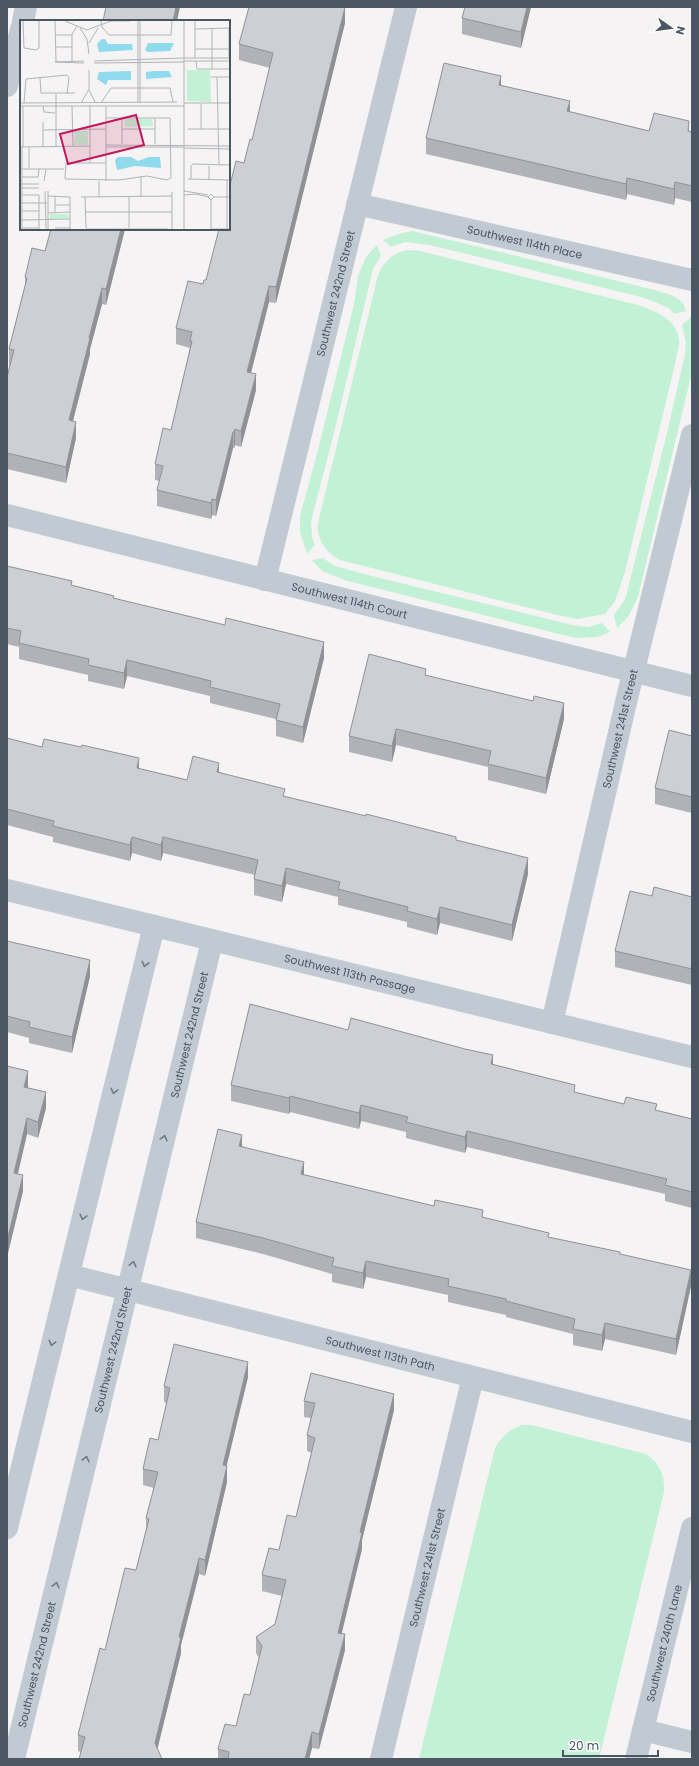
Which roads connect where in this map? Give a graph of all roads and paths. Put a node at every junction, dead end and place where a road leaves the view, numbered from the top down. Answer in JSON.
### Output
{"nodes":[{"id":1,"x":26,"y":7,"type":"edge"},
{"id":2,"x":406,"y":7,"type":"edge"},
{"id":3,"x":23,"y":20,"type":"edge"},
{"id":4,"x":20,"y":33,"type":"edge"},
{"id":5,"x":7,"y":86,"type":"edge"},
{"id":6,"x":357,"y":204,"type":"junction"},
{"id":7,"x":692,"y":280,"type":"edge"},
{"id":8,"x":692,"y":435,"type":"edge"},
{"id":9,"x":7,"y":515,"type":"edge"},
{"id":10,"x":266,"y":580,"type":"junction"},
{"id":11,"x":633,"y":672,"type":"junction"},
{"id":12,"x":692,"y":686,"type":"edge"},
{"id":13,"x":7,"y":890,"type":"edge"},
{"id":14,"x":154,"y":926,"type":"junction"},
{"id":15,"x":212,"y":941,"type":"junction"},
{"id":16,"x":552,"y":1023,"type":"junction"},
{"id":17,"x":692,"y":1057,"type":"edge"},
{"id":18,"x":69,"y":1275,"type":"junction"},
{"id":19,"x":127,"y":1290,"type":"junction"},
{"id":20,"x":473,"y":1377,"type":"junction"},
{"id":21,"x":692,"y":1432,"type":"edge"},
{"id":22,"x":7,"y":1528,"type":"edge"},
{"id":23,"x":692,"y":1528,"type":"edge"},
{"id":24,"x":643,"y":1730,"type":"junction"},
{"id":25,"x":692,"y":1742,"type":"edge"},
{"id":26,"x":14,"y":1759,"type":"edge"},
{"id":27,"x":382,"y":1759,"type":"edge"},
{"id":28,"x":636,"y":1759,"type":"edge"}],
"edges":[{"from":1,"to":3,"type":"street"},
{"from":2,"to":6,"type":"street","name":"Southwest 242nd Street"},
{"from":4,"to":5,"type":"street"},
{"from":6,"to":7,"type":"street","name":"Southwest 114th Place"},
{"from":6,"to":10,"type":"street","name":"Southwest 242nd Street"},
{"from":8,"to":11,"type":"street","name":"Southwest 241st Street"},
{"from":9,"to":10,"type":"street","name":"Southwest 114th Court"},
{"from":10,"to":11,"type":"street","name":"Southwest 114th Court"},
{"from":11,"to":12,"type":"street","name":"Southwest 114th Court"},
{"from":11,"to":16,"type":"street","name":"Southwest 241st Street"},
{"from":13,"to":14,"type":"street","name":"Southwest 113th Passage"},
{"from":14,"to":15,"type":"street","name":"Southwest 113th Passage"},
{"from":14,"to":18,"type":"street","one_way":true},
{"from":15,"to":16,"type":"street","name":"Southwest 113th Passage"},
{"from":19,"to":15,"type":"street","name":"Southwest 242nd Street","one_way":true},
{"from":16,"to":17,"type":"street","name":"Southwest 113th Passage"},
{"from":18,"to":19,"type":"street","name":"Southwest 113th Path"},
{"from":18,"to":22,"type":"street","one_way":true},
{"from":19,"to":20,"type":"street","name":"Southwest 113th Path"},
{"from":26,"to":19,"type":"street","name":"Southwest 242nd Street","one_way":true},
{"from":20,"to":21,"type":"street","name":"Southwest 113th Path"},
{"from":20,"to":27,"type":"street","name":"Southwest 241st Street"},
{"from":23,"to":24,"type":"street","name":"Southwest 240th Lane"},
{"from":24,"to":25,"type":"street"},
{"from":24,"to":28,"type":"street","name":"Southwest 240th Lane"}]}
